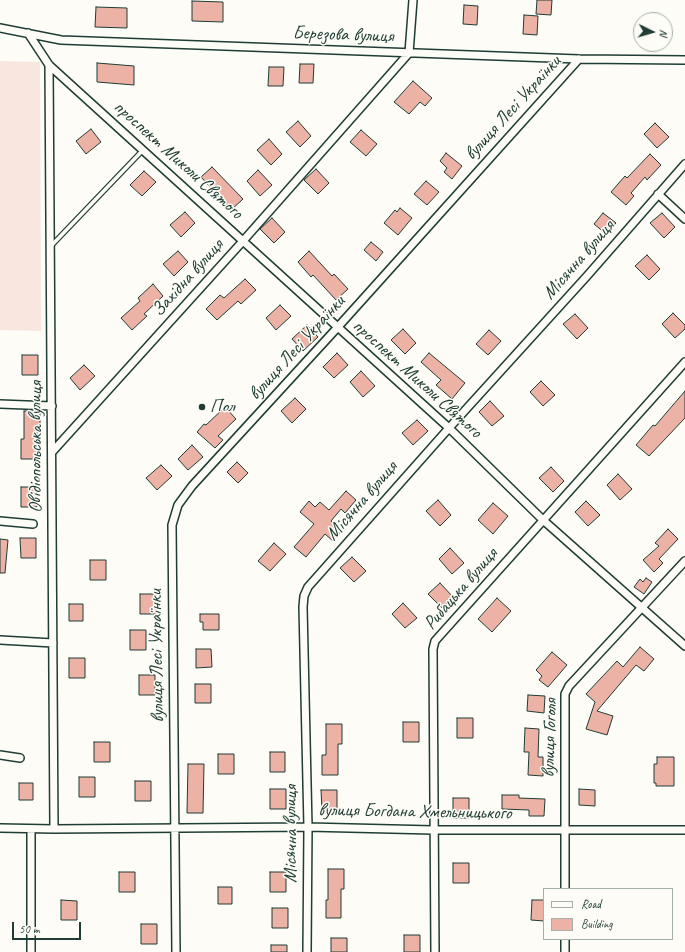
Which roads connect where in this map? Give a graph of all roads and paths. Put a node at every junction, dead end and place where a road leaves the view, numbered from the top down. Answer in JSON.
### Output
{"nodes":[{"id":1,"x":413,"y":0,"type":"edge"},
{"id":2,"x":0,"y":28,"type":"edge"},
{"id":3,"x":28,"y":33,"type":"junction"},
{"id":4,"x":409,"y":53,"type":"junction"},
{"id":5,"x":579,"y":59,"type":"junction"},
{"id":6,"x":685,"y":60,"type":"edge"},
{"id":7,"x":49,"y":65,"type":"junction"},
{"id":8,"x":143,"y":150,"type":"junction"},
{"id":9,"x":685,"y":164,"type":"edge"},
{"id":10,"x":658,"y":194,"type":"junction"},
{"id":11,"x":685,"y":219,"type":"edge"},
{"id":12,"x":243,"y":241,"type":"junction"},
{"id":13,"x":51,"y":247,"type":"junction"},
{"id":14,"x":337,"y":328,"type":"junction"},
{"id":15,"x":685,"y":362,"type":"edge"},
{"id":16,"x":0,"y":404,"type":"edge"},
{"id":17,"x":52,"y":406,"type":"junction"},
{"id":18,"x":448,"y":428,"type":"junction"},
{"id":19,"x":52,"y":451,"type":"junction"},
{"id":20,"x":543,"y":520,"type":"junction"},
{"id":21,"x":0,"y":521,"type":"edge"},
{"id":22,"x":33,"y":524,"type":"dead end"},
{"id":23,"x":685,"y":561,"type":"edge"},
{"id":24,"x":642,"y":608,"type":"junction"},
{"id":25,"x":0,"y":640,"type":"edge"},
{"id":26,"x":54,"y":643,"type":"junction"},
{"id":27,"x":685,"y":646,"type":"edge"},
{"id":28,"x":0,"y":755,"type":"edge"},
{"id":29,"x":20,"y":758,"type":"dead end"},
{"id":30,"x":175,"y":827,"type":"junction"},
{"id":31,"x":308,"y":827,"type":"junction"},
{"id":32,"x":0,"y":828,"type":"edge"},
{"id":33,"x":31,"y":829,"type":"junction"},
{"id":34,"x":54,"y":829,"type":"junction"},
{"id":35,"x":565,"y":829,"type":"junction"},
{"id":36,"x":433,"y":830,"type":"junction"},
{"id":37,"x":685,"y":830,"type":"edge"},
{"id":38,"x":565,"y":888,"type":"edge"},
{"id":39,"x":565,"y":940,"type":"edge"},
{"id":40,"x":31,"y":952,"type":"edge"},
{"id":41,"x":176,"y":952,"type":"edge"},
{"id":42,"x":307,"y":952,"type":"edge"},
{"id":43,"x":435,"y":952,"type":"edge"},
{"id":44,"x":565,"y":952,"type":"edge"}],
"edges":[{"from":1,"to":4,"type":"street"},
{"from":2,"to":3,"type":"street","name":"Березова вулиця"},
{"from":3,"to":4,"type":"street","name":"Березова вулиця"},
{"from":3,"to":7,"type":"street","name":"проспект Миколи Святого"},
{"from":4,"to":5,"type":"street","name":"Березова вулиця"},
{"from":4,"to":12,"type":"street","name":"Західна вулиця"},
{"from":5,"to":6,"type":"street","name":"Березова вулиця"},
{"from":5,"to":14,"type":"street","name":"вулиця Лесі Українки"},
{"from":7,"to":8,"type":"street","name":"проспект Миколи Святого"},
{"from":7,"to":13,"type":"street","name":"Овідіопольська вулиця"},
{"from":8,"to":12,"type":"street","name":"проспект Миколи Святого"},
{"from":8,"to":13,"type":"lane"},
{"from":9,"to":10,"type":"street","name":"Місячна вулиця"},
{"from":10,"to":11,"type":"street"},
{"from":10,"to":18,"type":"street","name":"Місячна вулиця"},
{"from":12,"to":14,"type":"street","name":"проспект Миколи Святого"},
{"from":12,"to":19,"type":"street","name":"Західна вулиця"},
{"from":13,"to":17,"type":"street","name":"Овідіопольська вулиця"},
{"from":14,"to":18,"type":"street","name":"проспект Миколи Святого"},
{"from":14,"to":30,"type":"street","name":"вулиця Лесі Українки"},
{"from":15,"to":20,"type":"street","name":"Рибацька вулиця"},
{"from":16,"to":17,"type":"street"},
{"from":17,"to":19,"type":"street","name":"Овідіопольська вулиця"},
{"from":18,"to":20,"type":"street","name":"проспект Миколи Святого"},
{"from":18,"to":31,"type":"street","name":"Місячна вулиця"},
{"from":19,"to":26,"type":"street","name":"Овідіопольська вулиця"},
{"from":20,"to":24,"type":"street","name":"проспект Миколи Святого"},
{"from":20,"to":36,"type":"street","name":"Рибацька вулиця"},
{"from":21,"to":22,"type":"street"},
{"from":23,"to":24,"type":"street","name":"вулиця Гоголя"},
{"from":24,"to":27,"type":"street","name":"проспект Миколи Святого"},
{"from":24,"to":35,"type":"street","name":"вулиця Гоголя"},
{"from":25,"to":26,"type":"street"},
{"from":26,"to":34,"type":"street","name":"Овідіопольська вулиця"},
{"from":28,"to":29,"type":"street"},
{"from":30,"to":31,"type":"street","name":"вулиця Богдана Хмельницького"},
{"from":30,"to":34,"type":"street","name":"вулиця Богдана Хмельницького"},
{"from":30,"to":41,"type":"street","name":"вулиця Лесі Українки"},
{"from":31,"to":36,"type":"street","name":"вулиця Богдана Хмельницького"},
{"from":31,"to":42,"type":"street","name":"Місячна вулиця"},
{"from":32,"to":33,"type":"street","name":"вулиця Богдана Хмельницького"},
{"from":33,"to":34,"type":"street","name":"вулиця Богдана Хмельницького"},
{"from":33,"to":40,"type":"street"},
{"from":35,"to":36,"type":"street","name":"вулиця Богдана Хмельницького"},
{"from":35,"to":37,"type":"street","name":"вулиця Богдана Хмельницького"},
{"from":35,"to":38,"type":"street","name":"вулиця Гоголя"},
{"from":36,"to":43,"type":"street","name":"Рибацька вулиця"},
{"from":39,"to":44,"type":"street"}]}
